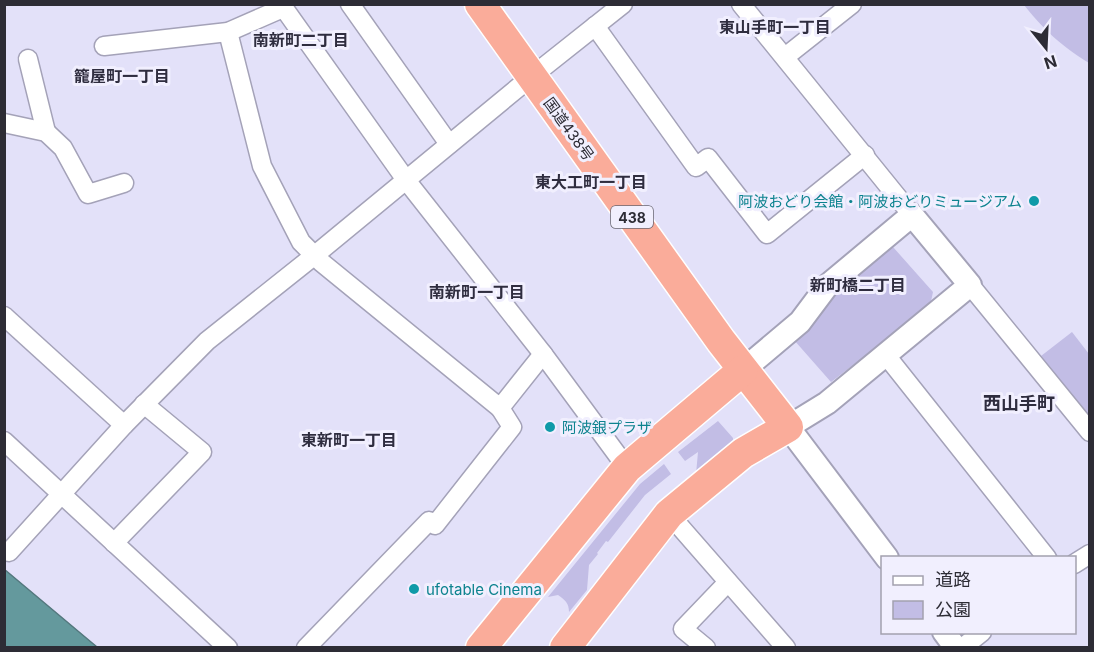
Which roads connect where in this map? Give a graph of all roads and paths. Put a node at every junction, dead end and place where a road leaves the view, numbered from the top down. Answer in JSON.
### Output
{"nodes":[{"id":1,"x":350,"y":4,"type":"edge"},
{"id":2,"x":480,"y":4,"type":"edge"},
{"id":3,"x":623,"y":4,"type":"edge"},
{"id":4,"x":741,"y":4,"type":"edge"},
{"id":5,"x":852,"y":4,"type":"edge"},
{"id":6,"x":282,"y":6,"type":"edge"},
{"id":7,"x":601,"y":16,"type":"edge"},
{"id":8,"x":228,"y":32,"type":"junction"},
{"id":9,"x":104,"y":46,"type":"dead end"},
{"id":10,"x":785,"y":57,"type":"junction"},
{"id":11,"x":28,"y":58,"type":"dead end"},
{"id":12,"x":531,"y":76,"type":"junction"},
{"id":13,"x":4,"y":123,"type":"edge"},
{"id":14,"x":46,"y":132,"type":"junction"},
{"id":15,"x":449,"y":144,"type":"junction"},
{"id":16,"x":865,"y":155,"type":"junction"},
{"id":17,"x":406,"y":180,"type":"junction"},
{"id":18,"x":124,"y":183,"type":"dead end"},
{"id":19,"x":912,"y":215,"type":"junction"},
{"id":20,"x":315,"y":255,"type":"junction"},
{"id":21,"x":969,"y":285,"type":"junction"},
{"id":22,"x":4,"y":316,"type":"edge"},
{"id":23,"x":543,"y":354,"type":"junction"},
{"id":24,"x":885,"y":354,"type":"junction"},
{"id":25,"x":743,"y":370,"type":"junction"},
{"id":26,"x":144,"y":405,"type":"junction"},
{"id":27,"x":500,"y":408,"type":"junction"},
{"id":28,"x":124,"y":425,"type":"junction"},
{"id":29,"x":788,"y":427,"type":"junction"},
{"id":30,"x":1089,"y":432,"type":"edge"},
{"id":31,"x":4,"y":441,"type":"edge"},
{"id":32,"x":627,"y":468,"type":"junction"},
{"id":33,"x":61,"y":492,"type":"junction"},
{"id":34,"x":669,"y":514,"type":"junction"},
{"id":35,"x":114,"y":543,"type":"junction"},
{"id":36,"x":9,"y":552,"type":"dead end"},
{"id":37,"x":1089,"y":554,"type":"edge"},
{"id":38,"x":885,"y":556,"type":"edge"},
{"id":39,"x":1045,"y":556,"type":"edge"},
{"id":40,"x":1076,"y":563,"type":"edge"},
{"id":41,"x":728,"y":582,"type":"junction"},
{"id":42,"x":945,"y":634,"type":"edge"},
{"id":43,"x":981,"y":634,"type":"edge"},
{"id":44,"x":228,"y":648,"type":"edge"},
{"id":45,"x":306,"y":648,"type":"edge"},
{"id":46,"x":481,"y":648,"type":"edge"},
{"id":47,"x":565,"y":648,"type":"edge"},
{"id":48,"x":706,"y":648,"type":"edge"},
{"id":49,"x":786,"y":648,"type":"edge"},
{"id":50,"x":956,"y":648,"type":"edge"},
{"id":51,"x":962,"y":648,"type":"edge"}],
"edges":[{"from":1,"to":15,"type":"street"},
{"from":2,"to":12,"type":"highway","name":"国道438号","number":"438"},
{"from":3,"to":7,"type":"street"},
{"from":4,"to":10,"type":"street"},
{"from":5,"to":10,"type":"street"},
{"from":6,"to":8,"type":"street"},
{"from":6,"to":17,"type":"street"},
{"from":7,"to":12,"type":"street"},
{"from":7,"to":16,"type":"street"},
{"from":8,"to":9,"type":"street"},
{"from":8,"to":20,"type":"street"},
{"from":10,"to":16,"type":"street"},
{"from":11,"to":14,"type":"street"},
{"from":12,"to":15,"type":"street"},
{"from":12,"to":25,"type":"highway","name":"国道438号","number":"438"},
{"from":13,"to":14,"type":"street"},
{"from":14,"to":18,"type":"street"},
{"from":15,"to":17,"type":"street"},
{"from":16,"to":19,"type":"street"},
{"from":17,"to":20,"type":"street"},
{"from":17,"to":23,"type":"street"},
{"from":19,"to":21,"type":"street"},
{"from":19,"to":25,"type":"street"},
{"from":20,"to":26,"type":"street"},
{"from":20,"to":27,"type":"street"},
{"from":21,"to":24,"type":"street"},
{"from":21,"to":30,"type":"street"},
{"from":22,"to":28,"type":"street"},
{"from":23,"to":27,"type":"street"},
{"from":23,"to":32,"type":"street"},
{"from":24,"to":29,"type":"street"},
{"from":24,"to":39,"type":"street"},
{"from":25,"to":29,"type":"highway","name":"国道438号","number":"438"},
{"from":25,"to":32,"type":"highway"},
{"from":26,"to":28,"type":"street"},
{"from":26,"to":35,"type":"street"},
{"from":27,"to":45,"type":"street"},
{"from":28,"to":33,"type":"street"},
{"from":29,"to":34,"type":"highway"},
{"from":29,"to":38,"type":"street"},
{"from":31,"to":33,"type":"street"},
{"from":32,"to":46,"type":"highway"},
{"from":33,"to":35,"type":"street"},
{"from":33,"to":36,"type":"street"},
{"from":34,"to":41,"type":"street"},
{"from":34,"to":47,"type":"highway"},
{"from":35,"to":44,"type":"street"},
{"from":37,"to":40,"type":"street"},
{"from":41,"to":48,"type":"street"},
{"from":41,"to":49,"type":"street"},
{"from":42,"to":50,"type":"street"},
{"from":43,"to":51,"type":"street"}]}
